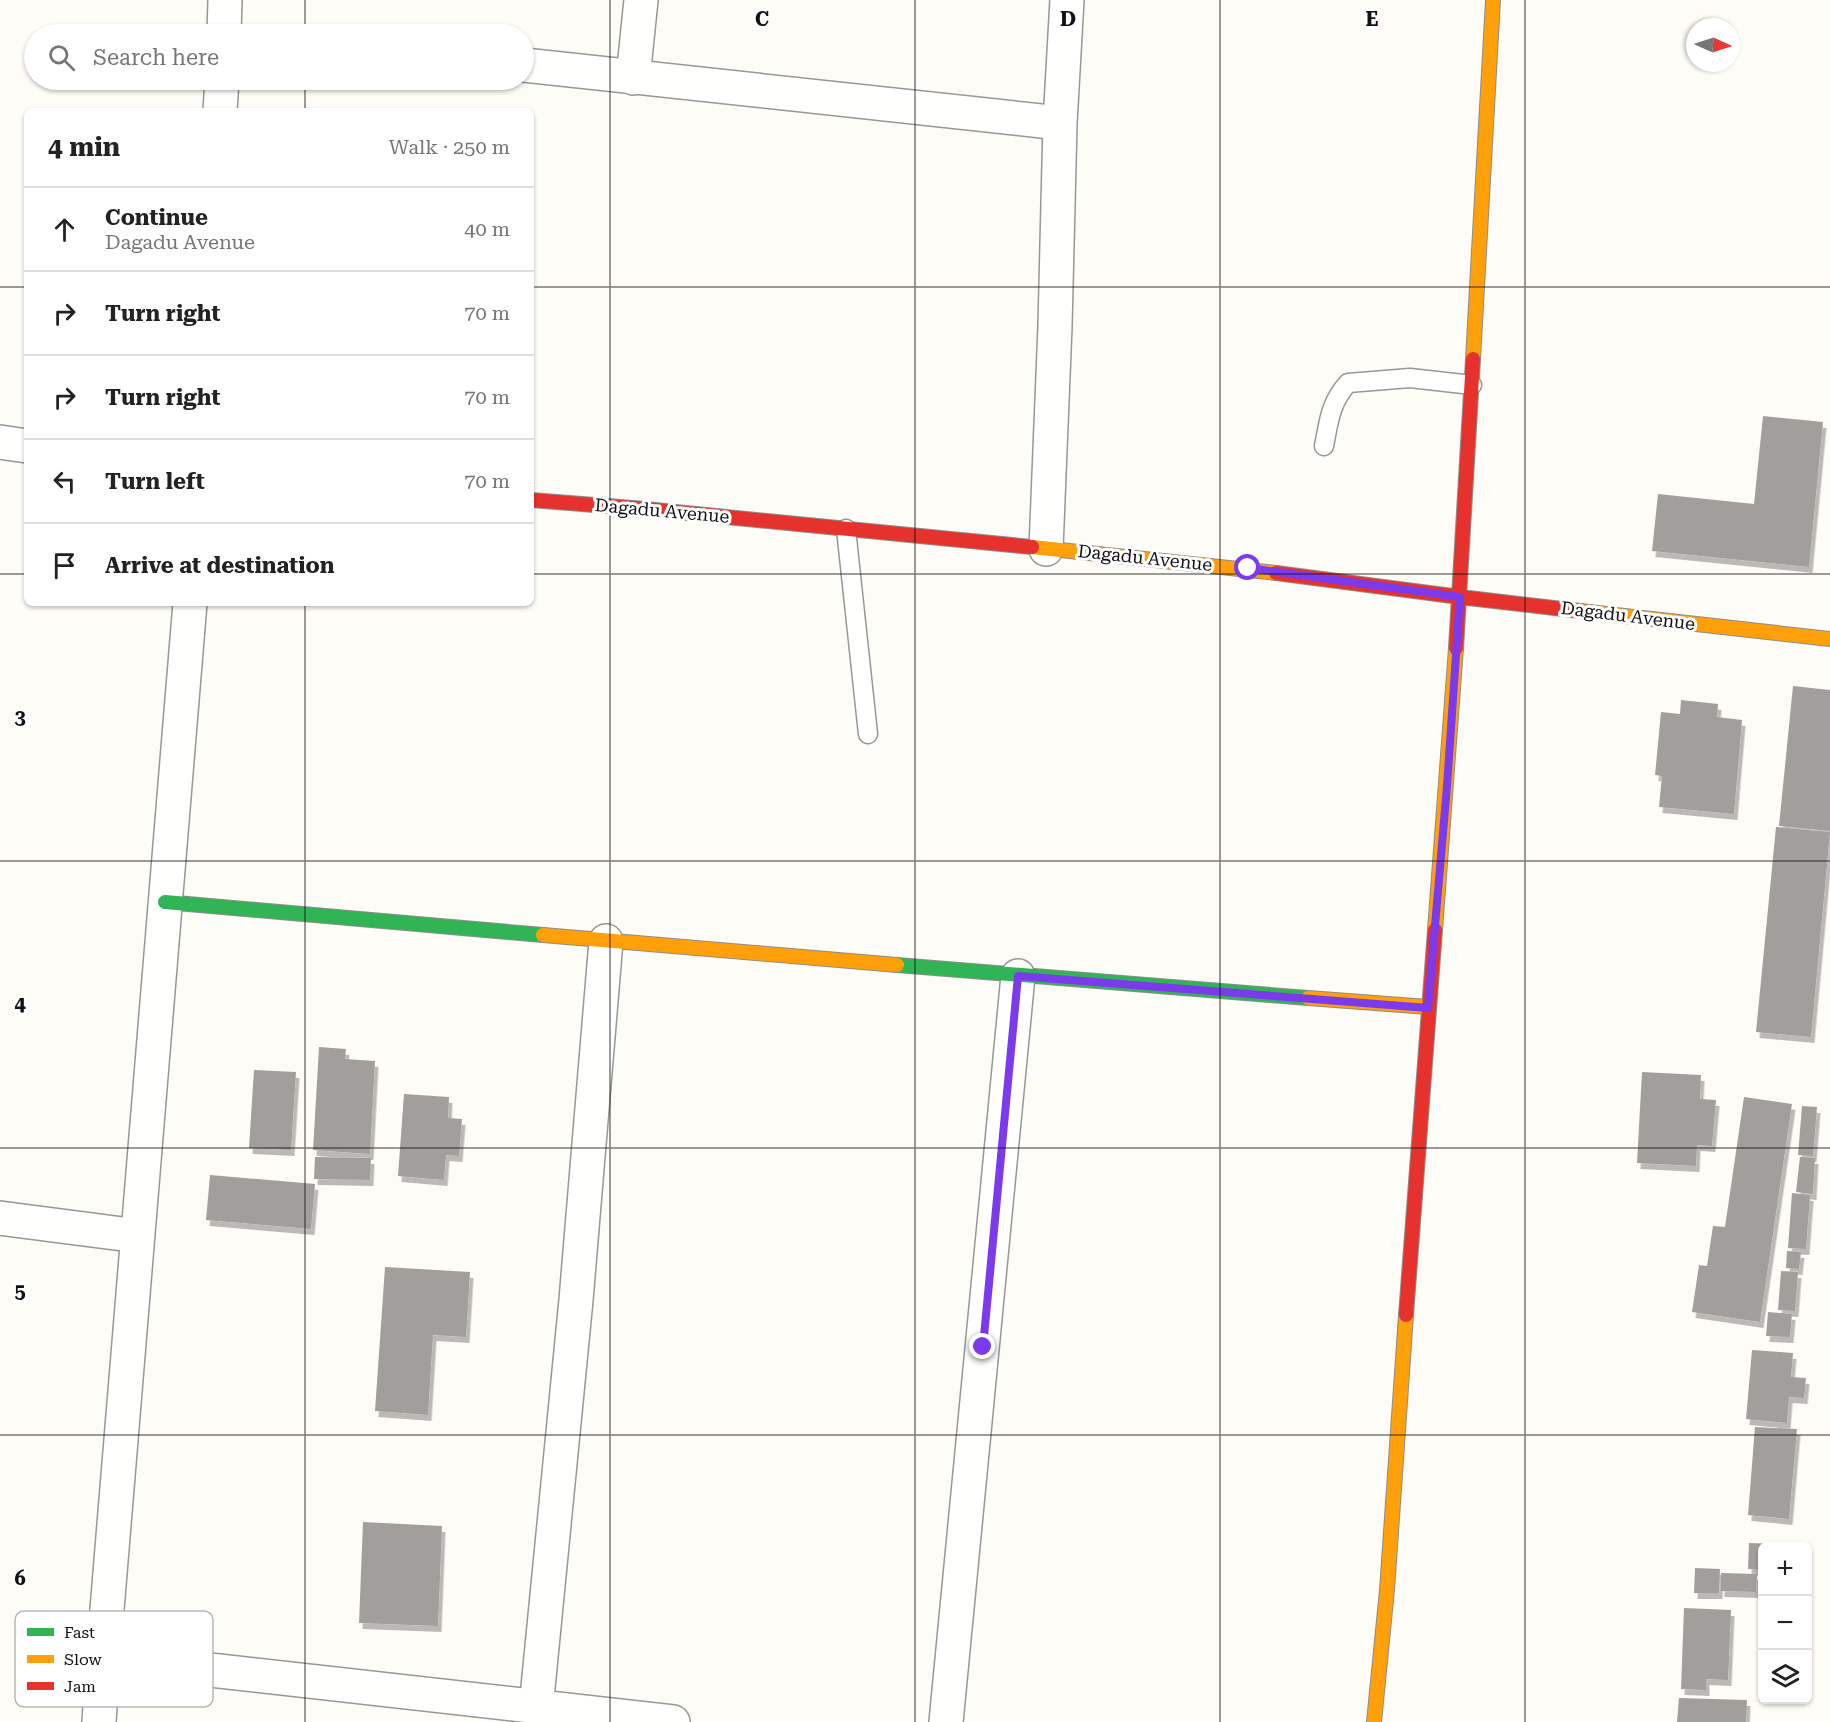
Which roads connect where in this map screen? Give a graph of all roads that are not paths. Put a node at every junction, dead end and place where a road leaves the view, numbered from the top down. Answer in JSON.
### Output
{"nodes":[{"id":1,"x":225,"y":0,"type":"edge"},
{"id":2,"x":640,"y":0,"type":"edge"},
{"id":3,"x":1067,"y":0,"type":"edge"},
{"id":4,"x":1493,"y":0,"type":"edge"},
{"id":5,"x":224,"y":24,"type":"edge"},
{"id":6,"x":534,"y":66,"type":"edge"},
{"id":7,"x":633,"y":78,"type":"junction"},
{"id":8,"x":221,"y":90,"type":"edge"},
{"id":9,"x":220,"y":108,"type":"edge"},
{"id":10,"x":1060,"y":123,"type":"junction"},
{"id":11,"x":1472,"y":385,"type":"junction"},
{"id":12,"x":0,"y":442,"type":"edge"},
{"id":13,"x":24,"y":446,"type":"edge"},
{"id":14,"x":1324,"y":446,"type":"dead end"},
{"id":15,"x":534,"y":500,"type":"edge"},
{"id":16,"x":846,"y":529,"type":"junction"},
{"id":17,"x":1046,"y":549,"type":"junction"},
{"id":18,"x":1460,"y":597,"type":"junction"},
{"id":19,"x":190,"y":606,"type":"edge"},
{"id":20,"x":1830,"y":639,"type":"edge"},
{"id":21,"x":868,"y":734,"type":"dead end"},
{"id":22,"x":165,"y":902,"type":"junction"},
{"id":23,"x":606,"y":941,"type":"junction"},
{"id":24,"x":1018,"y":976,"type":"junction"},
{"id":25,"x":1428,"y":1008,"type":"junction"},
{"id":26,"x":0,"y":1218,"type":"edge"},
{"id":27,"x":138,"y":1236,"type":"junction"},
{"id":28,"x":107,"y":1611,"type":"edge"},
{"id":29,"x":213,"y":1670,"type":"edge"},
{"id":30,"x":100,"y":1707,"type":"edge"},
{"id":31,"x":536,"y":1708,"type":"junction"},
{"id":32,"x":99,"y":1722,"type":"edge"},
{"id":33,"x":673,"y":1722,"type":"edge"},
{"id":34,"x":946,"y":1722,"type":"edge"},
{"id":35,"x":1374,"y":1722,"type":"edge"}],
"edges":[{"from":1,"to":5,"type":"street"},
{"from":2,"to":7,"type":"street"},
{"from":3,"to":10,"type":"street"},
{"from":4,"to":11,"type":"street"},
{"from":6,"to":7,"type":"street"},
{"from":7,"to":10,"type":"street"},
{"from":8,"to":9,"type":"street"},
{"from":10,"to":17,"type":"street"},
{"from":11,"to":14,"type":"lane"},
{"from":11,"to":18,"type":"street"},
{"from":12,"to":13,"type":"street"},
{"from":15,"to":16,"type":"street","name":"Dagadu Avenue"},
{"from":16,"to":17,"type":"street","name":"Dagadu Avenue"},
{"from":16,"to":21,"type":"lane"},
{"from":17,"to":18,"type":"street","name":"Dagadu Avenue"},
{"from":18,"to":20,"type":"street","name":"Dagadu Avenue"},
{"from":18,"to":25,"type":"street"},
{"from":19,"to":22,"type":"street"},
{"from":22,"to":23,"type":"street"},
{"from":22,"to":27,"type":"street"},
{"from":23,"to":24,"type":"street"},
{"from":23,"to":31,"type":"street"},
{"from":24,"to":25,"type":"street"},
{"from":24,"to":34,"type":"street"},
{"from":25,"to":35,"type":"street"},
{"from":26,"to":27,"type":"street"},
{"from":27,"to":28,"type":"street"},
{"from":29,"to":31,"type":"street"},
{"from":30,"to":32,"type":"street"},
{"from":31,"to":33,"type":"street"}]}
